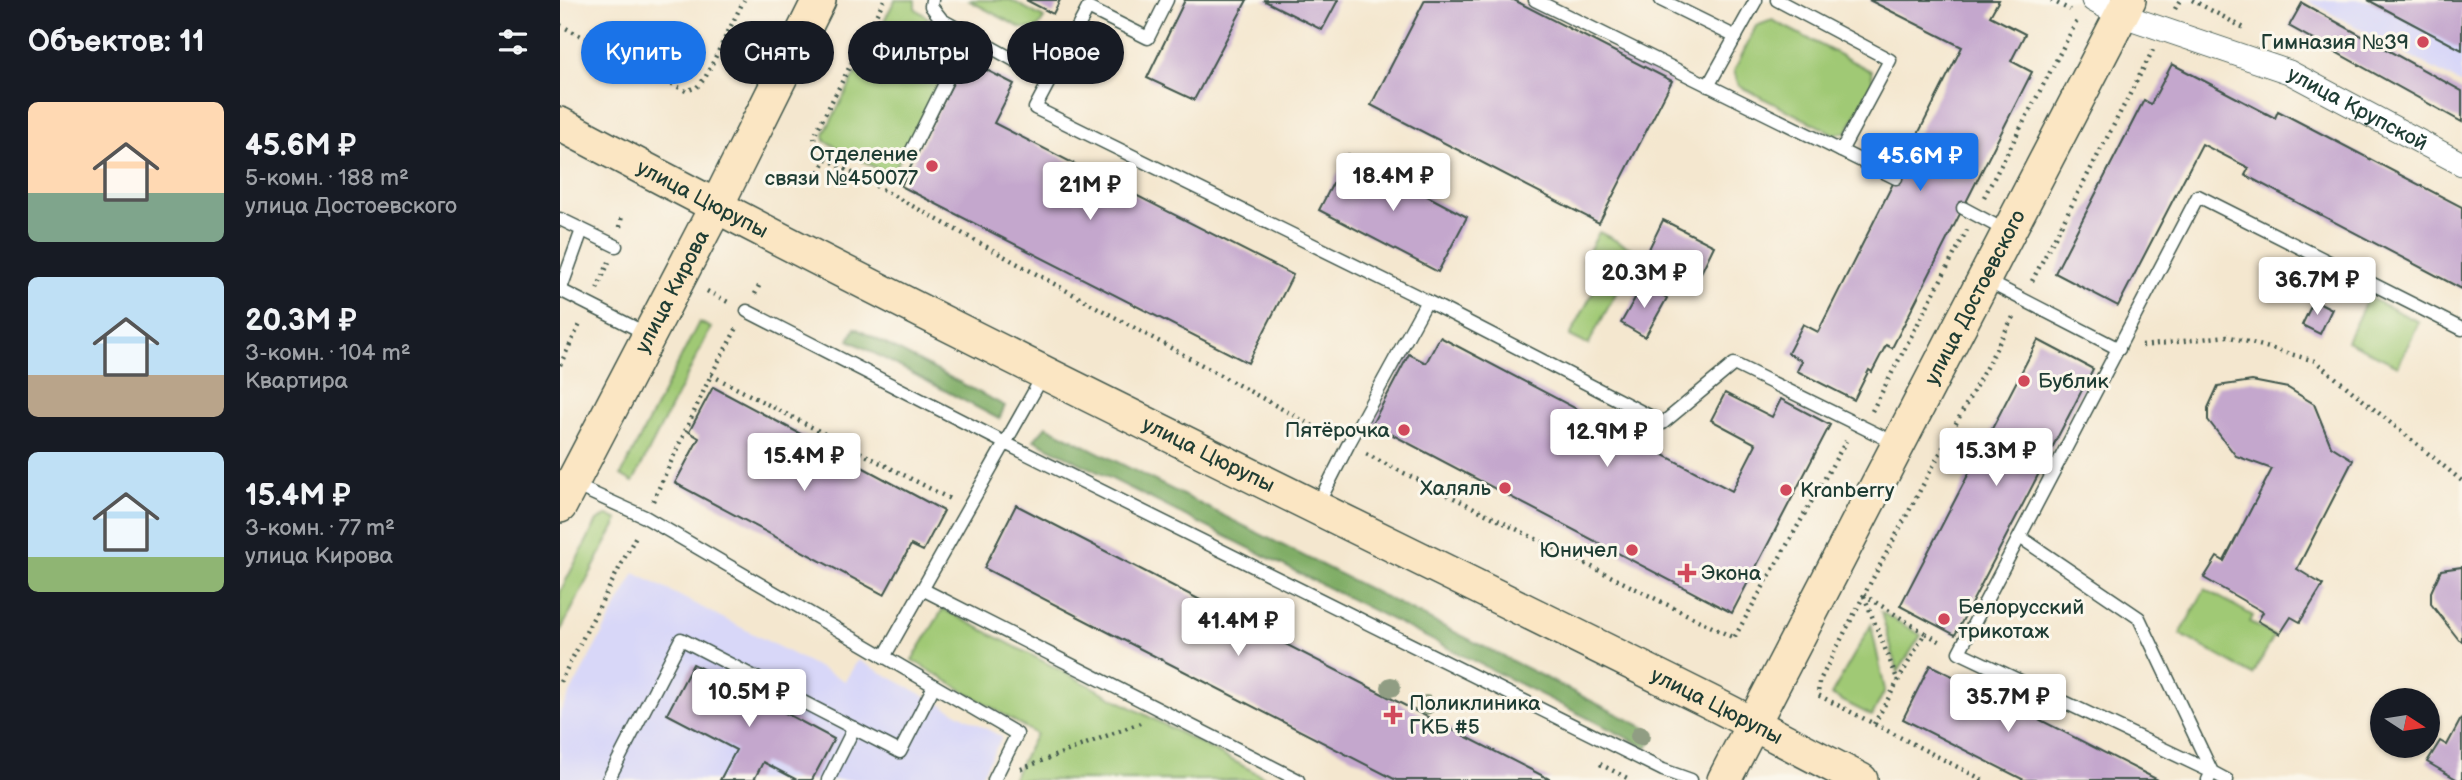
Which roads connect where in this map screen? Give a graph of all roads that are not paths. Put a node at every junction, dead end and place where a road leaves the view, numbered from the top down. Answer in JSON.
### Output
{"nodes":[{"id":1,"x":819,"y":0,"type":"edge"},
{"id":2,"x":932,"y":0,"type":"edge"},
{"id":3,"x":1167,"y":0,"type":"edge"},
{"id":4,"x":1535,"y":0,"type":"edge"},
{"id":5,"x":1661,"y":0,"type":"edge"},
{"id":6,"x":1756,"y":0,"type":"edge"},
{"id":7,"x":1777,"y":0,"type":"edge"},
{"id":8,"x":2114,"y":5,"type":"edge"},
{"id":9,"x":944,"y":21,"type":"edge"},
{"id":10,"x":1080,"y":21,"type":"edge"},
{"id":11,"x":1114,"y":21,"type":"edge"},
{"id":12,"x":1124,"y":26,"type":"edge"},
{"id":13,"x":1736,"y":37,"type":"junction"},
{"id":14,"x":944,"y":84,"type":"edge"},
{"id":15,"x":1048,"y":84,"type":"edge"},
{"id":16,"x":1708,"y":86,"type":"junction"},
{"id":17,"x":560,"y":124,"type":"edge"},
{"id":18,"x":1841,"y":151,"type":"junction"},
{"id":19,"x":911,"y":152,"type":"dead end"},
{"id":20,"x":2462,"y":164,"type":"edge"},
{"id":21,"x":1896,"y":178,"type":"dead end"},
{"id":22,"x":716,"y":207,"type":"junction"},
{"id":23,"x":1963,"y":208,"type":"dead end"},
{"id":24,"x":560,"y":219,"type":"edge"},
{"id":25,"x":582,"y":230,"type":"junction"},
{"id":26,"x":2008,"y":232,"type":"junction"},
{"id":27,"x":616,"y":246,"type":"dead end"},
{"id":28,"x":1984,"y":279,"type":"junction"},
{"id":29,"x":560,"y":290,"type":"edge"},
{"id":30,"x":1427,"y":301,"type":"junction"},
{"id":31,"x":747,"y":311,"type":"road end"},
{"id":32,"x":2462,"y":329,"type":"edge"},
{"id":33,"x":649,"y":335,"type":"junction"},
{"id":34,"x":2119,"y":349,"type":"junction"},
{"id":35,"x":1044,"y":373,"type":"junction"},
{"id":36,"x":1004,"y":443,"type":"junction"},
{"id":37,"x":1898,"y":445,"type":"junction"},
{"id":38,"x":566,"y":495,"type":"edge"},
{"id":39,"x":1316,"y":509,"type":"junction"},
{"id":40,"x":2020,"y":537,"type":"junction"},
{"id":41,"x":922,"y":589,"type":"junction"},
{"id":42,"x":884,"y":657,"type":"junction"},
{"id":43,"x":934,"y":686,"type":"junction"},
{"id":44,"x":1752,"y":724,"type":"junction"},
{"id":45,"x":854,"y":728,"type":"junction"},
{"id":46,"x":2210,"y":776,"type":"edge"},
{"id":47,"x":608,"y":780,"type":"edge"},
{"id":48,"x":828,"y":780,"type":"edge"},
{"id":49,"x":994,"y":780,"type":"edge"},
{"id":50,"x":1297,"y":780,"type":"edge"},
{"id":51,"x":1692,"y":780,"type":"edge"},
{"id":52,"x":1724,"y":780,"type":"edge"},
{"id":53,"x":1861,"y":780,"type":"edge"},
{"id":54,"x":2227,"y":780,"type":"edge"}],
"edges":[{"from":1,"to":22,"type":"main road","name":"улица Кирова"},
{"from":2,"to":9,"type":"lane"},
{"from":3,"to":12,"type":"lane"},
{"from":4,"to":16,"type":"lane"},
{"from":5,"to":13,"type":"lane"},
{"from":6,"to":13,"type":"lane"},
{"from":7,"to":18,"type":"lane"},
{"from":8,"to":20,"type":"street","name":"улица Крупской"},
{"from":8,"to":26,"type":"main road","name":"улица Достоевского"},
{"from":10,"to":11,"type":"lane"},
{"from":13,"to":16,"type":"lane"},
{"from":14,"to":19,"type":"lane"},
{"from":15,"to":30,"type":"lane"},
{"from":16,"to":18,"type":"lane"},
{"from":17,"to":22,"type":"main road","name":"улица Цюрупы"},
{"from":18,"to":21,"type":"lane"},
{"from":22,"to":33,"type":"main road","name":"улица Кирова"},
{"from":22,"to":35,"type":"main road","name":"улица Цюрупы"},
{"from":23,"to":26,"type":"lane"},
{"from":24,"to":25,"type":"lane"},
{"from":25,"to":27,"type":"lane"},
{"from":25,"to":29,"type":"lane"},
{"from":26,"to":28,"type":"main road","name":"улица Достоевского"},
{"from":28,"to":34,"type":"lane"},
{"from":28,"to":37,"type":"main road","name":"улица Достоевского"},
{"from":29,"to":33,"type":"lane"},
{"from":30,"to":37,"type":"lane"},
{"from":30,"to":39,"type":"lane"},
{"from":31,"to":36,"type":"lane"},
{"from":32,"to":34,"type":"lane"},
{"from":33,"to":38,"type":"main road","name":"улица Кирова"},
{"from":34,"to":40,"type":"lane"},
{"from":35,"to":36,"type":"lane"},
{"from":35,"to":39,"type":"main road","name":"улица Цюрупы"},
{"from":36,"to":41,"type":"lane"},
{"from":36,"to":51,"type":"lane"},
{"from":37,"to":44,"type":"main road","name":"улица Достоевского"},
{"from":38,"to":42,"type":"lane"},
{"from":39,"to":44,"type":"main road","name":"улица Цюрупы"},
{"from":40,"to":46,"type":"lane"},
{"from":40,"to":46,"type":"lane"},
{"from":41,"to":42,"type":"lane"},
{"from":41,"to":50,"type":"lane"},
{"from":42,"to":43,"type":"lane"},
{"from":43,"to":45,"type":"lane"},
{"from":43,"to":49,"type":"lane"},
{"from":44,"to":52,"type":"main road","name":"улица Достоевского"},
{"from":44,"to":53,"type":"main road","name":"улица Цюрупы"},
{"from":45,"to":47,"type":"lane"},
{"from":45,"to":48,"type":"lane"},
{"from":46,"to":54,"type":"lane"}]}
